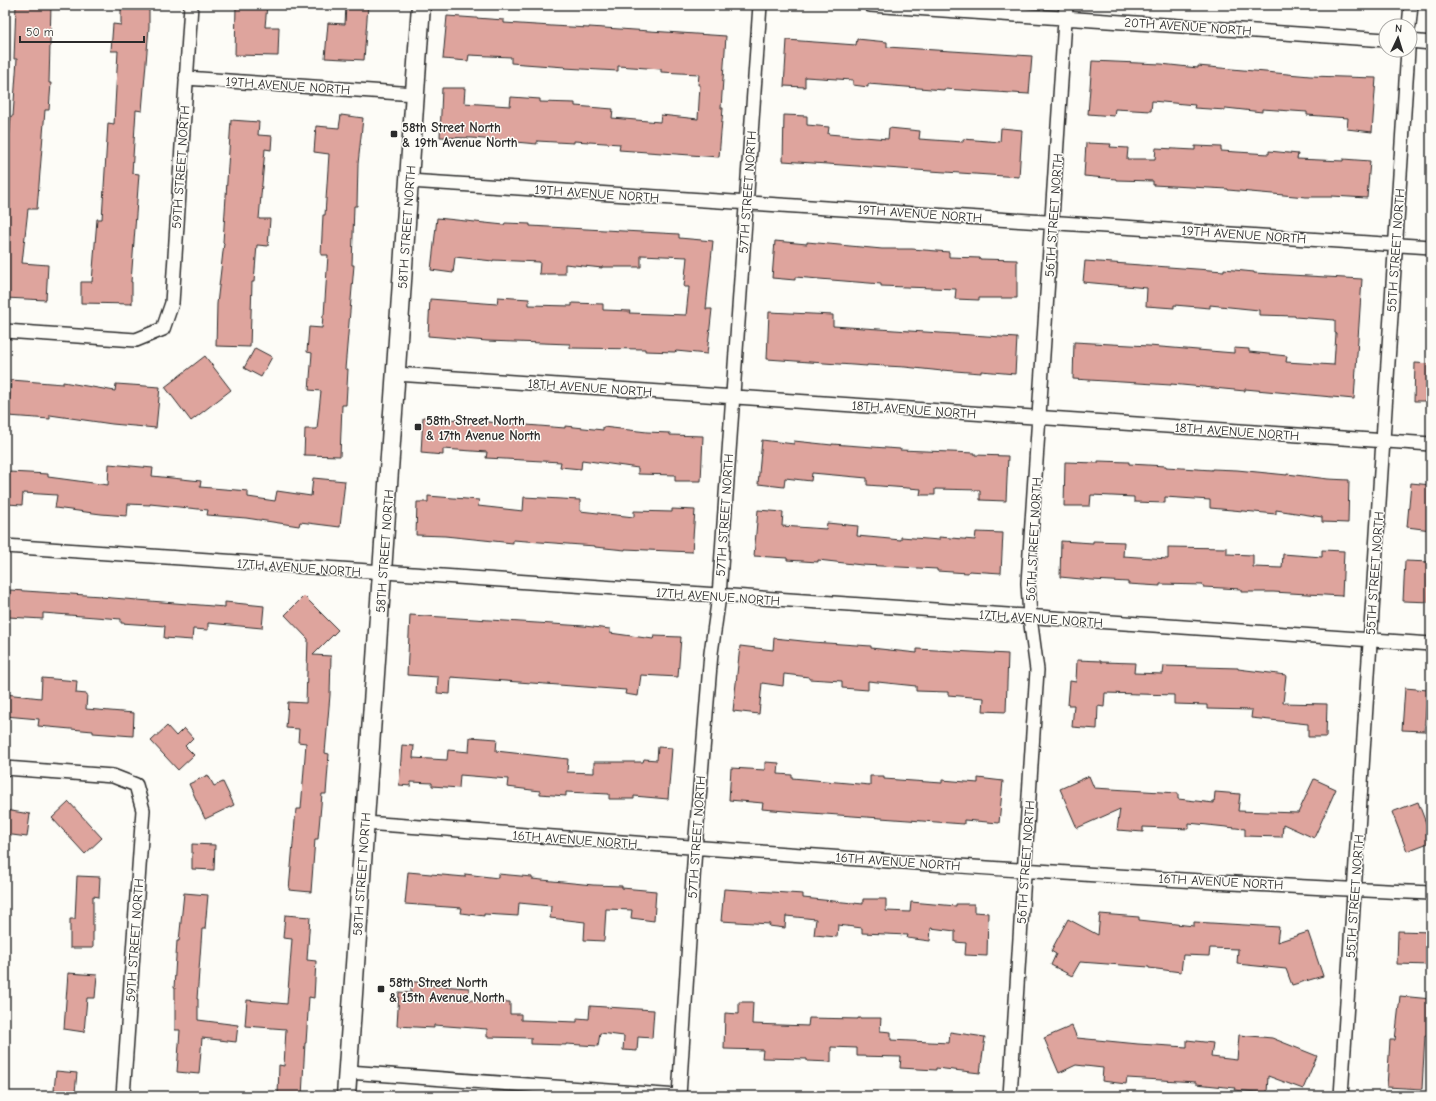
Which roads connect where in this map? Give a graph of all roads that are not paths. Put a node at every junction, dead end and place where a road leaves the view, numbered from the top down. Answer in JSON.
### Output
{"nodes":[{"id":1,"x":191,"y":5,"type":"edge"},
{"id":2,"x":421,"y":5,"type":"edge"},
{"id":3,"x":760,"y":5,"type":"edge"},
{"id":4,"x":870,"y":5,"type":"edge"},
{"id":5,"x":1410,"y":5,"type":"edge"},
{"id":6,"x":1066,"y":12,"type":"edge"},
{"id":7,"x":1409,"y":18,"type":"edge"},
{"id":8,"x":1378,"y":39,"type":"edge"},
{"id":9,"x":1418,"y":42,"type":"edge"},
{"id":10,"x":1431,"y":43,"type":"edge"},
{"id":11,"x":1407,"y":58,"type":"edge"},
{"id":12,"x":186,"y":78,"type":"junction"},
{"id":13,"x":415,"y":94,"type":"junction"},
{"id":14,"x":409,"y":181,"type":"junction"},
{"id":15,"x":746,"y":202,"type":"junction"},
{"id":16,"x":1052,"y":222,"type":"junction"},
{"id":17,"x":1395,"y":244,"type":"junction"},
{"id":18,"x":1431,"y":247,"type":"edge"},
{"id":19,"x":5,"y":331,"type":"edge"},
{"id":20,"x":396,"y":374,"type":"junction"},
{"id":21,"x":732,"y":397,"type":"junction"},
{"id":22,"x":1040,"y":418,"type":"junction"},
{"id":23,"x":1382,"y":441,"type":"junction"},
{"id":24,"x":1431,"y":444,"type":"edge"},
{"id":25,"x":5,"y":546,"type":"edge"},
{"id":26,"x":382,"y":573,"type":"junction"},
{"id":27,"x":719,"y":596,"type":"junction"},
{"id":28,"x":1030,"y":617,"type":"junction"},
{"id":29,"x":1369,"y":640,"type":"junction"},
{"id":30,"x":1431,"y":644,"type":"edge"},
{"id":31,"x":5,"y":768,"type":"edge"},
{"id":32,"x":365,"y":824,"type":"junction"},
{"id":33,"x":694,"y":848,"type":"junction"},
{"id":34,"x":1025,"y":870,"type":"junction"},
{"id":35,"x":1354,"y":889,"type":"junction"},
{"id":36,"x":1431,"y":893,"type":"edge"},
{"id":37,"x":348,"y":1072,"type":"junction"},
{"id":38,"x":123,"y":1096,"type":"edge"},
{"id":39,"x":346,"y":1096,"type":"edge"},
{"id":40,"x":679,"y":1096,"type":"edge"},
{"id":41,"x":1010,"y":1096,"type":"edge"},
{"id":42,"x":1341,"y":1096,"type":"edge"}],
"edges":[{"from":1,"to":12,"type":"street","name":"59TH STREET NORTH"},
{"from":2,"to":13,"type":"street","name":"58TH STREET NORTH"},
{"from":3,"to":15,"type":"street","name":"57TH STREET NORTH"},
{"from":4,"to":6,"type":"street","name":"20TH AVENUE NORTH"},
{"from":5,"to":7,"type":"street"},
{"from":6,"to":8,"type":"street","name":"20TH AVENUE NORTH"},
{"from":6,"to":16,"type":"street","name":"56TH STREET NORTH"},
{"from":9,"to":10,"type":"street"},
{"from":11,"to":17,"type":"street","name":"55TH STREET NORTH"},
{"from":12,"to":13,"type":"street","name":"19TH AVENUE NORTH"},
{"from":12,"to":19,"type":"street","name":"59TH STREET NORTH"},
{"from":13,"to":14,"type":"street","name":"58TH STREET NORTH"},
{"from":14,"to":15,"type":"street","name":"19TH AVENUE NORTH"},
{"from":14,"to":20,"type":"street","name":"58TH STREET NORTH"},
{"from":15,"to":16,"type":"street","name":"19TH AVENUE NORTH"},
{"from":15,"to":21,"type":"street","name":"57TH STREET NORTH"},
{"from":16,"to":17,"type":"street","name":"19TH AVENUE NORTH"},
{"from":16,"to":22,"type":"street","name":"56TH STREET NORTH"},
{"from":17,"to":18,"type":"street","name":"19TH AVENUE NORTH"},
{"from":17,"to":23,"type":"street","name":"55TH STREET NORTH"},
{"from":20,"to":21,"type":"street","name":"18TH AVENUE NORTH"},
{"from":20,"to":26,"type":"street","name":"58TH STREET NORTH"},
{"from":21,"to":22,"type":"street","name":"18TH AVENUE NORTH"},
{"from":21,"to":27,"type":"street","name":"57TH STREET NORTH"},
{"from":22,"to":23,"type":"street","name":"18TH AVENUE NORTH"},
{"from":22,"to":28,"type":"street","name":"56TH STREET NORTH"},
{"from":23,"to":24,"type":"street","name":"18TH AVENUE NORTH"},
{"from":23,"to":29,"type":"street","name":"55TH STREET NORTH"},
{"from":25,"to":26,"type":"street","name":"17TH AVENUE NORTH"},
{"from":26,"to":27,"type":"street","name":"17TH AVENUE NORTH"},
{"from":26,"to":32,"type":"street","name":"58TH STREET NORTH"},
{"from":27,"to":28,"type":"street","name":"17TH AVENUE NORTH"},
{"from":27,"to":33,"type":"street","name":"57TH STREET NORTH"},
{"from":28,"to":29,"type":"street","name":"17TH AVENUE NORTH"},
{"from":28,"to":34,"type":"street","name":"56TH STREET NORTH"},
{"from":29,"to":30,"type":"street","name":"17TH AVENUE NORTH"},
{"from":29,"to":35,"type":"street","name":"55TH STREET NORTH"},
{"from":31,"to":38,"type":"street","name":"59TH STREET NORTH"},
{"from":32,"to":33,"type":"street","name":"16TH AVENUE NORTH"},
{"from":32,"to":37,"type":"street","name":"58TH STREET NORTH"},
{"from":33,"to":34,"type":"street","name":"16TH AVENUE NORTH"},
{"from":33,"to":40,"type":"street","name":"57TH STREET NORTH"},
{"from":34,"to":35,"type":"street","name":"16TH AVENUE NORTH"},
{"from":34,"to":41,"type":"street","name":"56TH STREET NORTH"},
{"from":35,"to":36,"type":"street","name":"16TH AVENUE NORTH"},
{"from":35,"to":42,"type":"street","name":"55TH STREET NORTH"},
{"from":37,"to":39,"type":"street","name":"58TH STREET NORTH"},
{"from":37,"to":40,"type":"street"}]}
